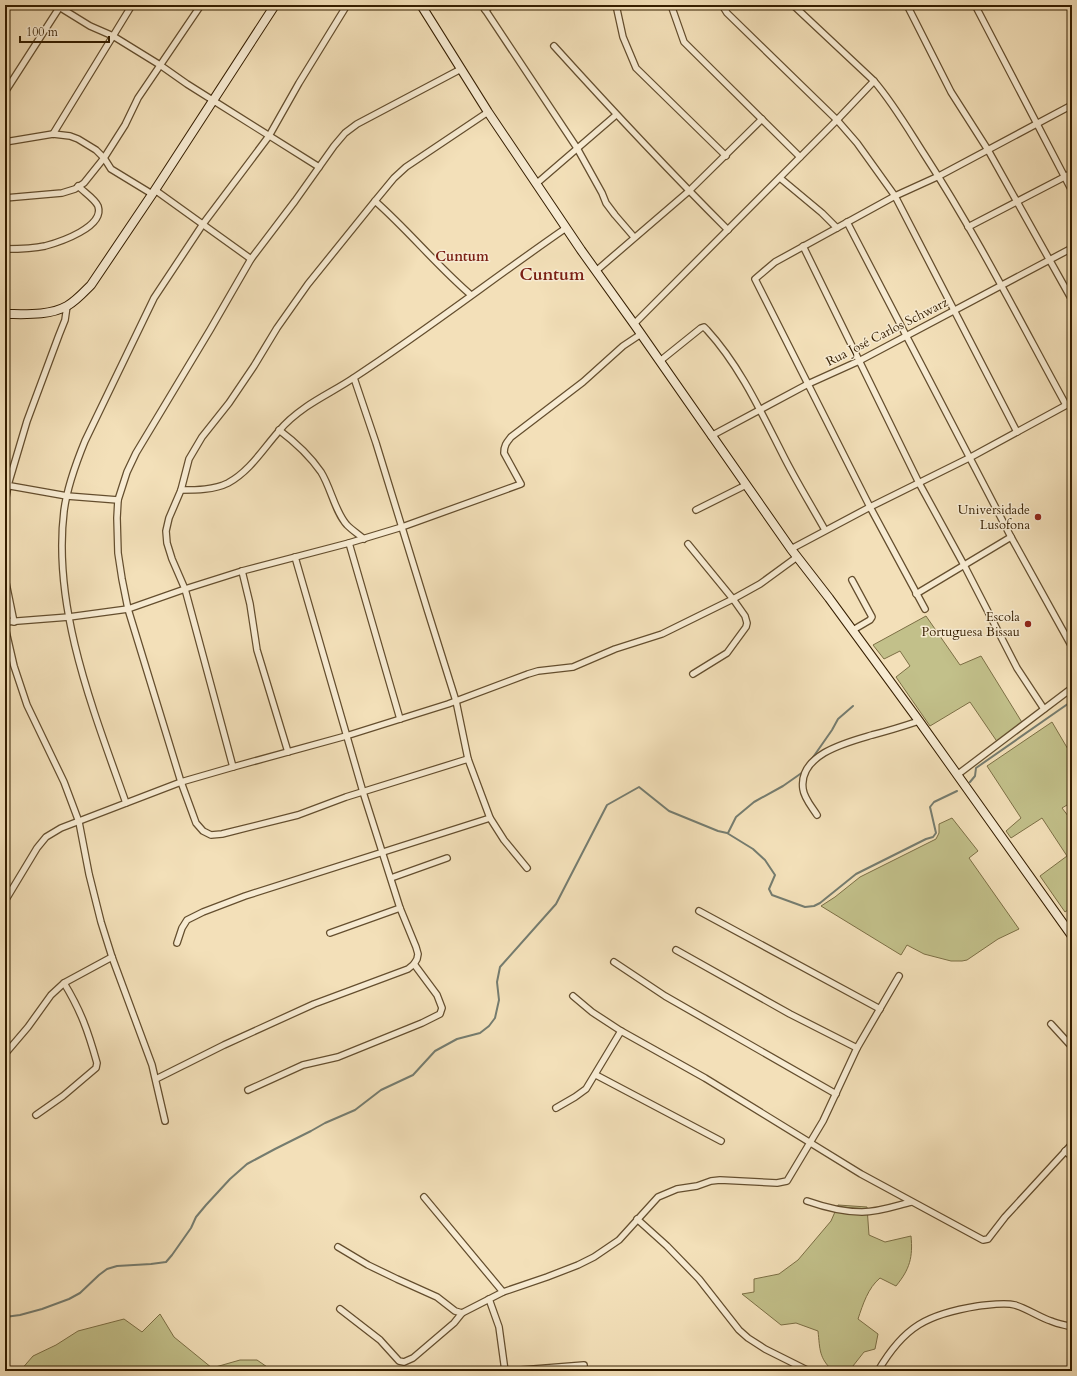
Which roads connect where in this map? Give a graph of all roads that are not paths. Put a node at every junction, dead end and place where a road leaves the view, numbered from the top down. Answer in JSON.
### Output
{"nodes":[{"id":1,"x":132,"y":5,"type":"edge"},
{"id":2,"x":200,"y":5,"type":"edge"},
{"id":3,"x":275,"y":5,"type":"edge"},
{"id":4,"x":347,"y":5,"type":"edge"},
{"id":5,"x":421,"y":5,"type":"edge"},
{"id":6,"x":492,"y":5,"type":"edge"},
{"id":7,"x":616,"y":5,"type":"edge"},
{"id":8,"x":671,"y":5,"type":"edge"},
{"id":9,"x":722,"y":5,"type":"edge"},
{"id":10,"x":793,"y":5,"type":"edge"},
{"id":11,"x":907,"y":5,"type":"edge"},
{"id":12,"x":975,"y":5,"type":"edge"},
{"id":13,"x":59,"y":6,"type":"edge"},
{"id":14,"x":483,"y":7,"type":"edge"},
{"id":15,"x":113,"y":36,"type":"junction"},
{"id":16,"x":554,"y":46,"type":"dead end"},
{"id":17,"x":160,"y":65,"type":"junction"},
{"id":18,"x":461,"y":69,"type":"junction"},
{"id":19,"x":874,"y":81,"type":"junction"},
{"id":20,"x":5,"y":92,"type":"edge"},
{"id":21,"x":213,"y":100,"type":"junction"},
{"id":22,"x":1072,"y":105,"type":"edge"},
{"id":23,"x":488,"y":112,"type":"junction"},
{"id":24,"x":616,"y":115,"type":"junction"},
{"id":25,"x":762,"y":120,"type":"junction"},
{"id":26,"x":837,"y":120,"type":"junction"},
{"id":27,"x":1036,"y":123,"type":"junction"},
{"id":28,"x":53,"y":134,"type":"junction"},
{"id":29,"x":269,"y":136,"type":"junction"},
{"id":30,"x":5,"y":142,"type":"edge"},
{"id":31,"x":577,"y":148,"type":"junction"},
{"id":32,"x":988,"y":150,"type":"junction"},
{"id":33,"x":726,"y":156,"type":"junction"},
{"id":34,"x":800,"y":157,"type":"junction"},
{"id":35,"x":104,"y":158,"type":"junction"},
{"id":36,"x":319,"y":167,"type":"junction"},
{"id":37,"x":1072,"y":173,"type":"edge"},
{"id":38,"x":939,"y":176,"type":"junction"},
{"id":39,"x":1064,"y":177,"type":"junction"},
{"id":40,"x":780,"y":178,"type":"junction"},
{"id":41,"x":536,"y":184,"type":"junction"},
{"id":42,"x":78,"y":186,"type":"junction"},
{"id":43,"x":689,"y":191,"type":"junction"},
{"id":44,"x":1072,"y":191,"type":"edge"},
{"id":45,"x":154,"y":192,"type":"junction"},
{"id":46,"x":895,"y":196,"type":"junction"},
{"id":47,"x":5,"y":198,"type":"edge"},
{"id":48,"x":375,"y":201,"type":"junction"},
{"id":49,"x":1017,"y":202,"type":"junction"},
{"id":50,"x":847,"y":222,"type":"junction"},
{"id":51,"x":203,"y":224,"type":"junction"},
{"id":52,"x":968,"y":227,"type":"junction"},
{"id":53,"x":566,"y":228,"type":"junction"},
{"id":54,"x":837,"y":228,"type":"junction"},
{"id":55,"x":728,"y":230,"type":"junction"},
{"id":56,"x":634,"y":237,"type":"junction"},
{"id":57,"x":803,"y":246,"type":"junction"},
{"id":58,"x":1072,"y":248,"type":"edge"},
{"id":59,"x":5,"y":249,"type":"edge"},
{"id":60,"x":251,"y":259,"type":"junction"},
{"id":61,"x":1050,"y":260,"type":"junction"},
{"id":62,"x":596,"y":271,"type":"junction"},
{"id":63,"x":1001,"y":286,"type":"junction"},
{"id":64,"x":471,"y":295,"type":"junction"},
{"id":65,"x":1072,"y":300,"type":"edge"},
{"id":66,"x":67,"y":306,"type":"junction"},
{"id":67,"x":954,"y":310,"type":"junction"},
{"id":68,"x":5,"y":314,"type":"edge"},
{"id":69,"x":634,"y":324,"type":"junction"},
{"id":70,"x":641,"y":334,"type":"junction"},
{"id":71,"x":907,"y":336,"type":"junction"},
{"id":72,"x":660,"y":361,"type":"junction"},
{"id":73,"x":859,"y":361,"type":"junction"},
{"id":74,"x":354,"y":378,"type":"junction"},
{"id":75,"x":808,"y":384,"type":"junction"},
{"id":76,"x":1072,"y":402,"type":"edge"},
{"id":77,"x":1066,"y":406,"type":"junction"},
{"id":78,"x":760,"y":409,"type":"junction"},
{"id":79,"x":280,"y":430,"type":"junction"},
{"id":80,"x":1017,"y":432,"type":"junction"},
{"id":81,"x":711,"y":436,"type":"junction"},
{"id":82,"x":970,"y":457,"type":"junction"},
{"id":83,"x":919,"y":483,"type":"junction"},
{"id":84,"x":6,"y":485,"type":"edge"},
{"id":85,"x":746,"y":485,"type":"junction"},
{"id":86,"x":181,"y":490,"type":"junction"},
{"id":87,"x":67,"y":496,"type":"junction"},
{"id":88,"x":118,"y":500,"type":"junction"},
{"id":89,"x":5,"y":504,"type":"edge"},
{"id":90,"x":870,"y":507,"type":"junction"},
{"id":91,"x":696,"y":510,"type":"dead end"},
{"id":92,"x":402,"y":527,"type":"junction"},
{"id":93,"x":825,"y":530,"type":"junction"},
{"id":94,"x":1011,"y":537,"type":"junction"},
{"id":95,"x":364,"y":538,"type":"junction"},
{"id":96,"x":349,"y":543,"type":"junction"},
{"id":97,"x":688,"y":544,"type":"dead end"},
{"id":98,"x":791,"y":549,"type":"junction"},
{"id":99,"x":295,"y":557,"type":"junction"},
{"id":100,"x":797,"y":557,"type":"junction"},
{"id":101,"x":964,"y":565,"type":"junction"},
{"id":102,"x":242,"y":571,"type":"junction"},
{"id":103,"x":5,"y":578,"type":"edge"},
{"id":104,"x":852,"y":580,"type":"dead end"},
{"id":105,"x":185,"y":589,"type":"junction"},
{"id":106,"x":916,"y":594,"type":"junction"},
{"id":107,"x":733,"y":599,"type":"junction"},
{"id":108,"x":128,"y":609,"type":"junction"},
{"id":109,"x":925,"y":609,"type":"dead end"},
{"id":110,"x":69,"y":618,"type":"junction"},
{"id":111,"x":5,"y":622,"type":"edge"},
{"id":112,"x":14,"y":622,"type":"junction"},
{"id":113,"x":5,"y":627,"type":"edge"},
{"id":114,"x":853,"y":630,"type":"junction"},
{"id":115,"x":1072,"y":647,"type":"edge"},
{"id":116,"x":693,"y":674,"type":"dead end"},
{"id":117,"x":1072,"y":688,"type":"edge"},
{"id":118,"x":456,"y":701,"type":"junction"},
{"id":119,"x":1044,"y":709,"type":"junction"},
{"id":120,"x":400,"y":719,"type":"junction"},
{"id":121,"x":919,"y":721,"type":"junction"},
{"id":122,"x":346,"y":736,"type":"junction"},
{"id":123,"x":288,"y":752,"type":"junction"},
{"id":124,"x":468,"y":759,"type":"junction"},
{"id":125,"x":233,"y":767,"type":"junction"},
{"id":126,"x":956,"y":775,"type":"junction"},
{"id":127,"x":181,"y":782,"type":"junction"},
{"id":128,"x":364,"y":792,"type":"junction"},
{"id":129,"x":126,"y":803,"type":"junction"},
{"id":130,"x":817,"y":815,"type":"dead end"},
{"id":131,"x":490,"y":818,"type":"junction"},
{"id":132,"x":79,"y":822,"type":"junction"},
{"id":133,"x":383,"y":852,"type":"junction"},
{"id":134,"x":447,"y":858,"type":"dead end"},
{"id":135,"x":528,"y":868,"type":"dead end"},
{"id":136,"x":391,"y":878,"type":"junction"},
{"id":137,"x":5,"y":901,"type":"edge"},
{"id":138,"x":400,"y":908,"type":"junction"},
{"id":139,"x":699,"y":912,"type":"dead end"},
{"id":140,"x":330,"y":933,"type":"dead end"},
{"id":141,"x":1072,"y":936,"type":"edge"},
{"id":142,"x":177,"y":943,"type":"dead end"},
{"id":143,"x":676,"y":950,"type":"dead end"},
{"id":144,"x":112,"y":957,"type":"junction"},
{"id":145,"x":614,"y":962,"type":"dead end"},
{"id":146,"x":414,"y":964,"type":"junction"},
{"id":147,"x":899,"y":976,"type":"dead end"},
{"id":148,"x":64,"y":983,"type":"junction"},
{"id":149,"x":573,"y":996,"type":"dead end"},
{"id":150,"x":880,"y":1009,"type":"junction"},
{"id":151,"x":1051,"y":1024,"type":"dead end"},
{"id":152,"x":621,"y":1031,"type":"junction"},
{"id":153,"x":1072,"y":1047,"type":"edge"},
{"id":154,"x":857,"y":1048,"type":"junction"},
{"id":155,"x":5,"y":1054,"type":"edge"},
{"id":156,"x":596,"y":1074,"type":"junction"},
{"id":157,"x":156,"y":1079,"type":"junction"},
{"id":158,"x":248,"y":1090,"type":"dead end"},
{"id":159,"x":836,"y":1094,"type":"junction"},
{"id":160,"x":556,"y":1108,"type":"dead end"},
{"id":161,"x":36,"y":1115,"type":"dead end"},
{"id":162,"x":165,"y":1121,"type":"dead end"},
{"id":163,"x":721,"y":1141,"type":"dead end"},
{"id":164,"x":811,"y":1142,"type":"junction"},
{"id":165,"x":1072,"y":1144,"type":"edge"},
{"id":166,"x":1066,"y":1151,"type":"junction"},
{"id":167,"x":1072,"y":1157,"type":"edge"},
{"id":168,"x":424,"y":1197,"type":"dead end"},
{"id":169,"x":807,"y":1201,"type":"dead end"},
{"id":170,"x":911,"y":1202,"type":"junction"},
{"id":171,"x":637,"y":1219,"type":"junction"},
{"id":172,"x":338,"y":1247,"type":"dead end"},
{"id":173,"x":503,"y":1292,"type":"junction"},
{"id":174,"x":489,"y":1299,"type":"junction"},
{"id":175,"x":340,"y":1310,"type":"dead end"},
{"id":176,"x":462,"y":1314,"type":"junction"},
{"id":177,"x":1072,"y":1327,"type":"edge"},
{"id":178,"x":584,"y":1365,"type":"dead end"},
{"id":179,"x":507,"y":1371,"type":"edge"},
{"id":180,"x":810,"y":1371,"type":"edge"},
{"id":181,"x":878,"y":1371,"type":"edge"}],
"edges":[{"from":1,"to":15,"type":"street"},
{"from":2,"to":17,"type":"street"},
{"from":3,"to":21,"type":"main road"},
{"from":4,"to":29,"type":"street"},
{"from":5,"to":18,"type":"main road"},
{"from":6,"to":14,"type":"street"},
{"from":7,"to":33,"type":"street"},
{"from":8,"to":25,"type":"street"},
{"from":9,"to":26,"type":"street"},
{"from":10,"to":19,"type":"street"},
{"from":11,"to":32,"type":"street"},
{"from":12,"to":27,"type":"street"},
{"from":13,"to":15,"type":"street"},
{"from":13,"to":20,"type":"street"},
{"from":14,"to":31,"type":"street"},
{"from":15,"to":17,"type":"street"},
{"from":15,"to":28,"type":"street"},
{"from":16,"to":24,"type":"street"},
{"from":17,"to":21,"type":"street"},
{"from":17,"to":35,"type":"street"},
{"from":18,"to":23,"type":"main road"},
{"from":18,"to":36,"type":"street"},
{"from":19,"to":26,"type":"street"},
{"from":19,"to":38,"type":"street"},
{"from":21,"to":29,"type":"street"},
{"from":21,"to":45,"type":"main road"},
{"from":22,"to":27,"type":"street"},
{"from":23,"to":41,"type":"main road"},
{"from":23,"to":48,"type":"street"},
{"from":24,"to":31,"type":"street"},
{"from":24,"to":43,"type":"street"},
{"from":25,"to":33,"type":"street"},
{"from":25,"to":34,"type":"street"},
{"from":26,"to":34,"type":"street"},
{"from":26,"to":46,"type":"street"},
{"from":27,"to":32,"type":"street"},
{"from":27,"to":39,"type":"street"},
{"from":28,"to":30,"type":"street"},
{"from":28,"to":35,"type":"street"},
{"from":29,"to":36,"type":"street"},
{"from":29,"to":51,"type":"street"},
{"from":31,"to":41,"type":"street"},
{"from":31,"to":56,"type":"street"},
{"from":32,"to":38,"type":"street"},
{"from":32,"to":49,"type":"street"},
{"from":33,"to":43,"type":"street"},
{"from":34,"to":40,"type":"street"},
{"from":35,"to":42,"type":"street"},
{"from":35,"to":45,"type":"street"},
{"from":36,"to":60,"type":"street"},
{"from":37,"to":39,"type":"street"},
{"from":38,"to":46,"type":"street"},
{"from":38,"to":52,"type":"street"},
{"from":39,"to":44,"type":"street"},
{"from":39,"to":49,"type":"street"},
{"from":40,"to":54,"type":"street"},
{"from":40,"to":55,"type":"street"},
{"from":41,"to":53,"type":"main road"},
{"from":42,"to":47,"type":"street"},
{"from":42,"to":59,"type":"street"},
{"from":43,"to":55,"type":"street"},
{"from":43,"to":56,"type":"street"},
{"from":45,"to":51,"type":"street"},
{"from":45,"to":66,"type":"main road"},
{"from":46,"to":50,"type":"street"},
{"from":46,"to":67,"type":"street"},
{"from":48,"to":64,"type":"street"},
{"from":48,"to":86,"type":"street"},
{"from":49,"to":52,"type":"street"},
{"from":49,"to":61,"type":"street"},
{"from":50,"to":54,"type":"street"},
{"from":50,"to":71,"type":"street"},
{"from":51,"to":60,"type":"street"},
{"from":51,"to":87,"type":"street"},
{"from":52,"to":63,"type":"street"},
{"from":53,"to":62,"type":"main road"},
{"from":53,"to":64,"type":"street"},
{"from":54,"to":57,"type":"street"},
{"from":55,"to":69,"type":"street"},
{"from":56,"to":62,"type":"street"},
{"from":57,"to":73,"type":"street"},
{"from":57,"to":75,"type":"street"},
{"from":58,"to":61,"type":"street","name":"Rua José Carlos Schwarz"},
{"from":60,"to":88,"type":"street"},
{"from":61,"to":63,"type":"street","name":"Rua José Carlos Schwarz"},
{"from":61,"to":65,"type":"street"},
{"from":62,"to":69,"type":"main road"},
{"from":63,"to":67,"type":"street","name":"Rua José Carlos Schwarz"},
{"from":63,"to":77,"type":"street"},
{"from":64,"to":74,"type":"street"},
{"from":66,"to":68,"type":"main road"},
{"from":66,"to":84,"type":"street"},
{"from":67,"to":71,"type":"street","name":"Rua José Carlos Schwarz"},
{"from":67,"to":80,"type":"street"},
{"from":69,"to":70,"type":"main road"},
{"from":70,"to":72,"type":"main road"},
{"from":70,"to":92,"type":"street"},
{"from":71,"to":73,"type":"street","name":"Rua José Carlos Schwarz"},
{"from":71,"to":82,"type":"street"},
{"from":72,"to":78,"type":"street"},
{"from":72,"to":81,"type":"main road"},
{"from":73,"to":75,"type":"street","name":"Rua José Carlos Schwarz"},
{"from":73,"to":83,"type":"street"},
{"from":74,"to":79,"type":"street"},
{"from":74,"to":92,"type":"street"},
{"from":75,"to":78,"type":"street","name":"Rua José Carlos Schwarz"},
{"from":75,"to":90,"type":"street"},
{"from":76,"to":77,"type":"street"},
{"from":77,"to":80,"type":"street"},
{"from":78,"to":81,"type":"street","name":"Rua José Carlos Schwarz"},
{"from":78,"to":93,"type":"street"},
{"from":79,"to":86,"type":"street"},
{"from":79,"to":95,"type":"street"},
{"from":80,"to":82,"type":"street"},
{"from":81,"to":85,"type":"main road"},
{"from":82,"to":83,"type":"street"},
{"from":82,"to":94,"type":"street"},
{"from":83,"to":90,"type":"street"},
{"from":83,"to":101,"type":"street"},
{"from":84,"to":87,"type":"street"},
{"from":84,"to":89,"type":"street"},
{"from":85,"to":91,"type":"street"},
{"from":85,"to":98,"type":"main road"},
{"from":86,"to":105,"type":"street"},
{"from":87,"to":88,"type":"street"},
{"from":87,"to":110,"type":"street"},
{"from":88,"to":108,"type":"street"},
{"from":90,"to":93,"type":"street"},
{"from":90,"to":106,"type":"street"},
{"from":92,"to":95,"type":"street"},
{"from":92,"to":118,"type":"street"},
{"from":93,"to":98,"type":"street"},
{"from":94,"to":101,"type":"street"},
{"from":94,"to":115,"type":"street"},
{"from":95,"to":96,"type":"street"},
{"from":96,"to":99,"type":"street"},
{"from":96,"to":120,"type":"street"},
{"from":97,"to":107,"type":"street"},
{"from":98,"to":100,"type":"main road"},
{"from":99,"to":102,"type":"street"},
{"from":99,"to":122,"type":"street"},
{"from":100,"to":107,"type":"street"},
{"from":100,"to":114,"type":"main road"},
{"from":101,"to":106,"type":"street"},
{"from":101,"to":119,"type":"street"},
{"from":102,"to":105,"type":"street"},
{"from":102,"to":123,"type":"street"},
{"from":103,"to":112,"type":"street"},
{"from":104,"to":114,"type":"street"},
{"from":105,"to":108,"type":"street"},
{"from":105,"to":125,"type":"street"},
{"from":106,"to":109,"type":"street"},
{"from":107,"to":116,"type":"street"},
{"from":107,"to":118,"type":"street"},
{"from":108,"to":110,"type":"street"},
{"from":108,"to":127,"type":"street"},
{"from":110,"to":112,"type":"street"},
{"from":110,"to":129,"type":"street"},
{"from":111,"to":112,"type":"street"},
{"from":113,"to":132,"type":"street"},
{"from":114,"to":121,"type":"main road"},
{"from":117,"to":119,"type":"street"},
{"from":118,"to":120,"type":"street"},
{"from":118,"to":124,"type":"street"},
{"from":119,"to":126,"type":"street"},
{"from":120,"to":122,"type":"street"},
{"from":121,"to":126,"type":"main road"},
{"from":121,"to":130,"type":"street"},
{"from":122,"to":123,"type":"street"},
{"from":122,"to":128,"type":"street"},
{"from":123,"to":125,"type":"street"},
{"from":124,"to":128,"type":"street"},
{"from":124,"to":131,"type":"street"},
{"from":125,"to":127,"type":"street"},
{"from":126,"to":141,"type":"main road"},
{"from":127,"to":128,"type":"street"},
{"from":127,"to":129,"type":"street"},
{"from":128,"to":133,"type":"street"},
{"from":129,"to":132,"type":"street"},
{"from":131,"to":133,"type":"street"},
{"from":131,"to":135,"type":"street"},
{"from":132,"to":137,"type":"street"},
{"from":132,"to":144,"type":"street"},
{"from":133,"to":136,"type":"street"},
{"from":133,"to":142,"type":"street"},
{"from":134,"to":136,"type":"street"},
{"from":136,"to":138,"type":"street"},
{"from":138,"to":140,"type":"street"},
{"from":138,"to":146,"type":"street"},
{"from":139,"to":150,"type":"street"},
{"from":143,"to":154,"type":"street"},
{"from":144,"to":148,"type":"street"},
{"from":144,"to":157,"type":"street"},
{"from":145,"to":159,"type":"street"},
{"from":146,"to":157,"type":"street"},
{"from":146,"to":158,"type":"street"},
{"from":147,"to":150,"type":"street"},
{"from":148,"to":155,"type":"street"},
{"from":148,"to":161,"type":"street"},
{"from":149,"to":152,"type":"street"},
{"from":150,"to":154,"type":"street"},
{"from":151,"to":153,"type":"street"},
{"from":152,"to":156,"type":"street"},
{"from":152,"to":164,"type":"street"},
{"from":154,"to":159,"type":"street"},
{"from":156,"to":160,"type":"street"},
{"from":156,"to":163,"type":"street"},
{"from":157,"to":162,"type":"street"},
{"from":159,"to":164,"type":"street"},
{"from":164,"to":170,"type":"street"},
{"from":164,"to":171,"type":"street"},
{"from":165,"to":166,"type":"street"},
{"from":166,"to":167,"type":"street"},
{"from":166,"to":170,"type":"street"},
{"from":168,"to":173,"type":"street"},
{"from":169,"to":170,"type":"street"},
{"from":171,"to":173,"type":"street"},
{"from":171,"to":180,"type":"street"},
{"from":172,"to":176,"type":"street"},
{"from":173,"to":174,"type":"street"},
{"from":174,"to":176,"type":"street"},
{"from":174,"to":179,"type":"street"},
{"from":175,"to":176,"type":"street"},
{"from":177,"to":181,"type":"street"},
{"from":178,"to":179,"type":"street"}]}
